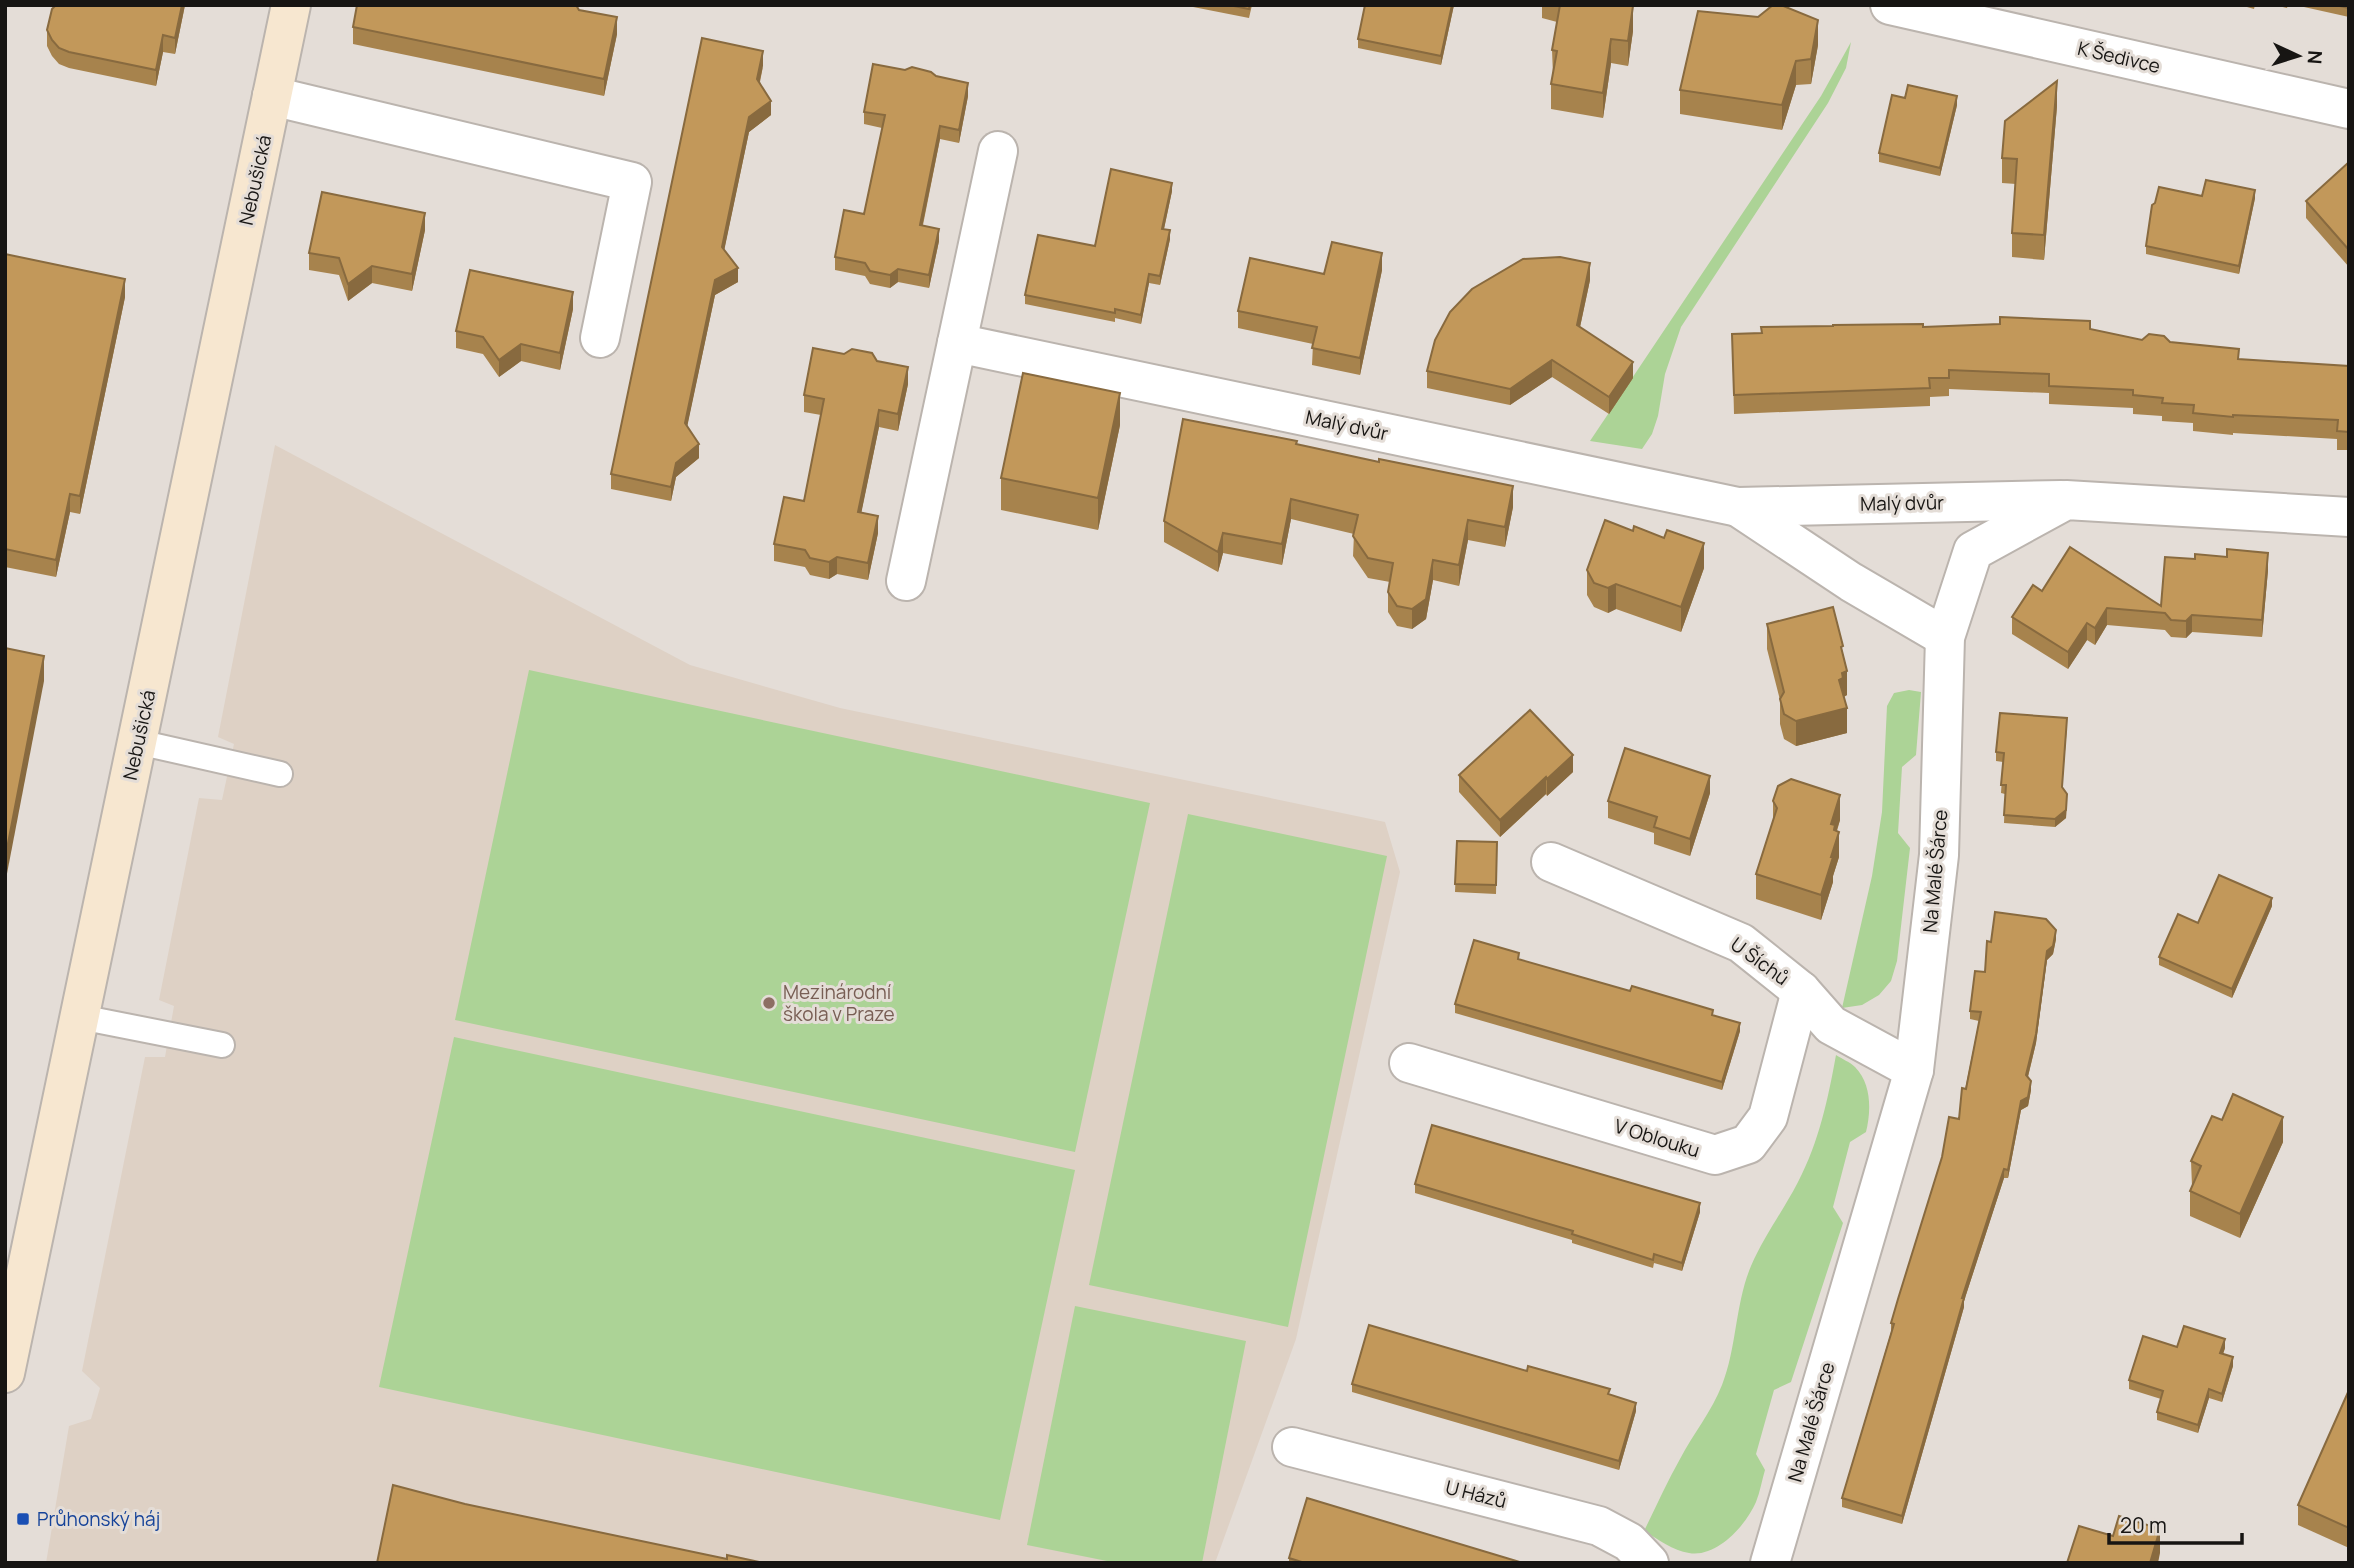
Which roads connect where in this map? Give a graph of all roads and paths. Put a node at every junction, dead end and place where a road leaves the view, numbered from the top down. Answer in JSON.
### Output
{"nodes":[{"id":1,"x":291,"y":5,"type":"edge"},
{"id":2,"x":1890,"y":5,"type":"edge"},
{"id":3,"x":272,"y":96,"type":"junction"},
{"id":4,"x":2349,"y":109,"type":"edge"},
{"id":5,"x":998,"y":151,"type":"dead end"},
{"id":6,"x":600,"y":338,"type":"dead end"},
{"id":7,"x":957,"y":343,"type":"junction"},
{"id":8,"x":2066,"y":500,"type":"junction"},
{"id":9,"x":1738,"y":507,"type":"junction"},
{"id":10,"x":2349,"y":517,"type":"edge"},
{"id":11,"x":906,"y":581,"type":"dead end"},
{"id":12,"x":1945,"y":637,"type":"junction"},
{"id":13,"x":138,"y":742,"type":"junction"},
{"id":14,"x":280,"y":774,"type":"dead end"},
{"id":15,"x":1551,"y":862,"type":"dead end"},
{"id":16,"x":1801,"y":991,"type":"junction"},
{"id":17,"x":80,"y":1017,"type":"junction"},
{"id":18,"x":222,"y":1045,"type":"dead end"},
{"id":19,"x":1409,"y":1063,"type":"dead end"},
{"id":20,"x":1914,"y":1070,"type":"junction"},
{"id":21,"x":5,"y":1373,"type":"edge"},
{"id":22,"x":1292,"y":1447,"type":"dead end"},
{"id":23,"x":1649,"y":1563,"type":"edge"},
{"id":24,"x":1770,"y":1563,"type":"edge"}],
"edges":[{"from":1,"to":3,"type":"street","name":"Nebušická"},
{"from":2,"to":4,"type":"street","name":"K Šedivce"},
{"from":3,"to":6,"type":"street"},
{"from":3,"to":13,"type":"street","name":"Nebušická"},
{"from":5,"to":7,"type":"street"},
{"from":7,"to":9,"type":"street","name":"Malý dvůr"},
{"from":7,"to":11,"type":"street"},
{"from":8,"to":9,"type":"street","name":"Malý dvůr"},
{"from":8,"to":10,"type":"street"},
{"from":8,"to":12,"type":"street","name":"Na Malé Šárce"},
{"from":9,"to":12,"type":"street","name":"Malý dvůr"},
{"from":12,"to":20,"type":"street","name":"Na Malé Šárce"},
{"from":13,"to":14,"type":"lane"},
{"from":13,"to":17,"type":"street","name":"Nebušická"},
{"from":15,"to":16,"type":"street","name":"U Šíchů"},
{"from":16,"to":19,"type":"street","name":"V Oblouku"},
{"from":16,"to":20,"type":"street","name":"U Šíchů"},
{"from":17,"to":18,"type":"lane"},
{"from":17,"to":21,"type":"street","name":"Nebušická"},
{"from":20,"to":24,"type":"street","name":"Na Malé Šárce"},
{"from":22,"to":23,"type":"street","name":"U Házů"}]}
